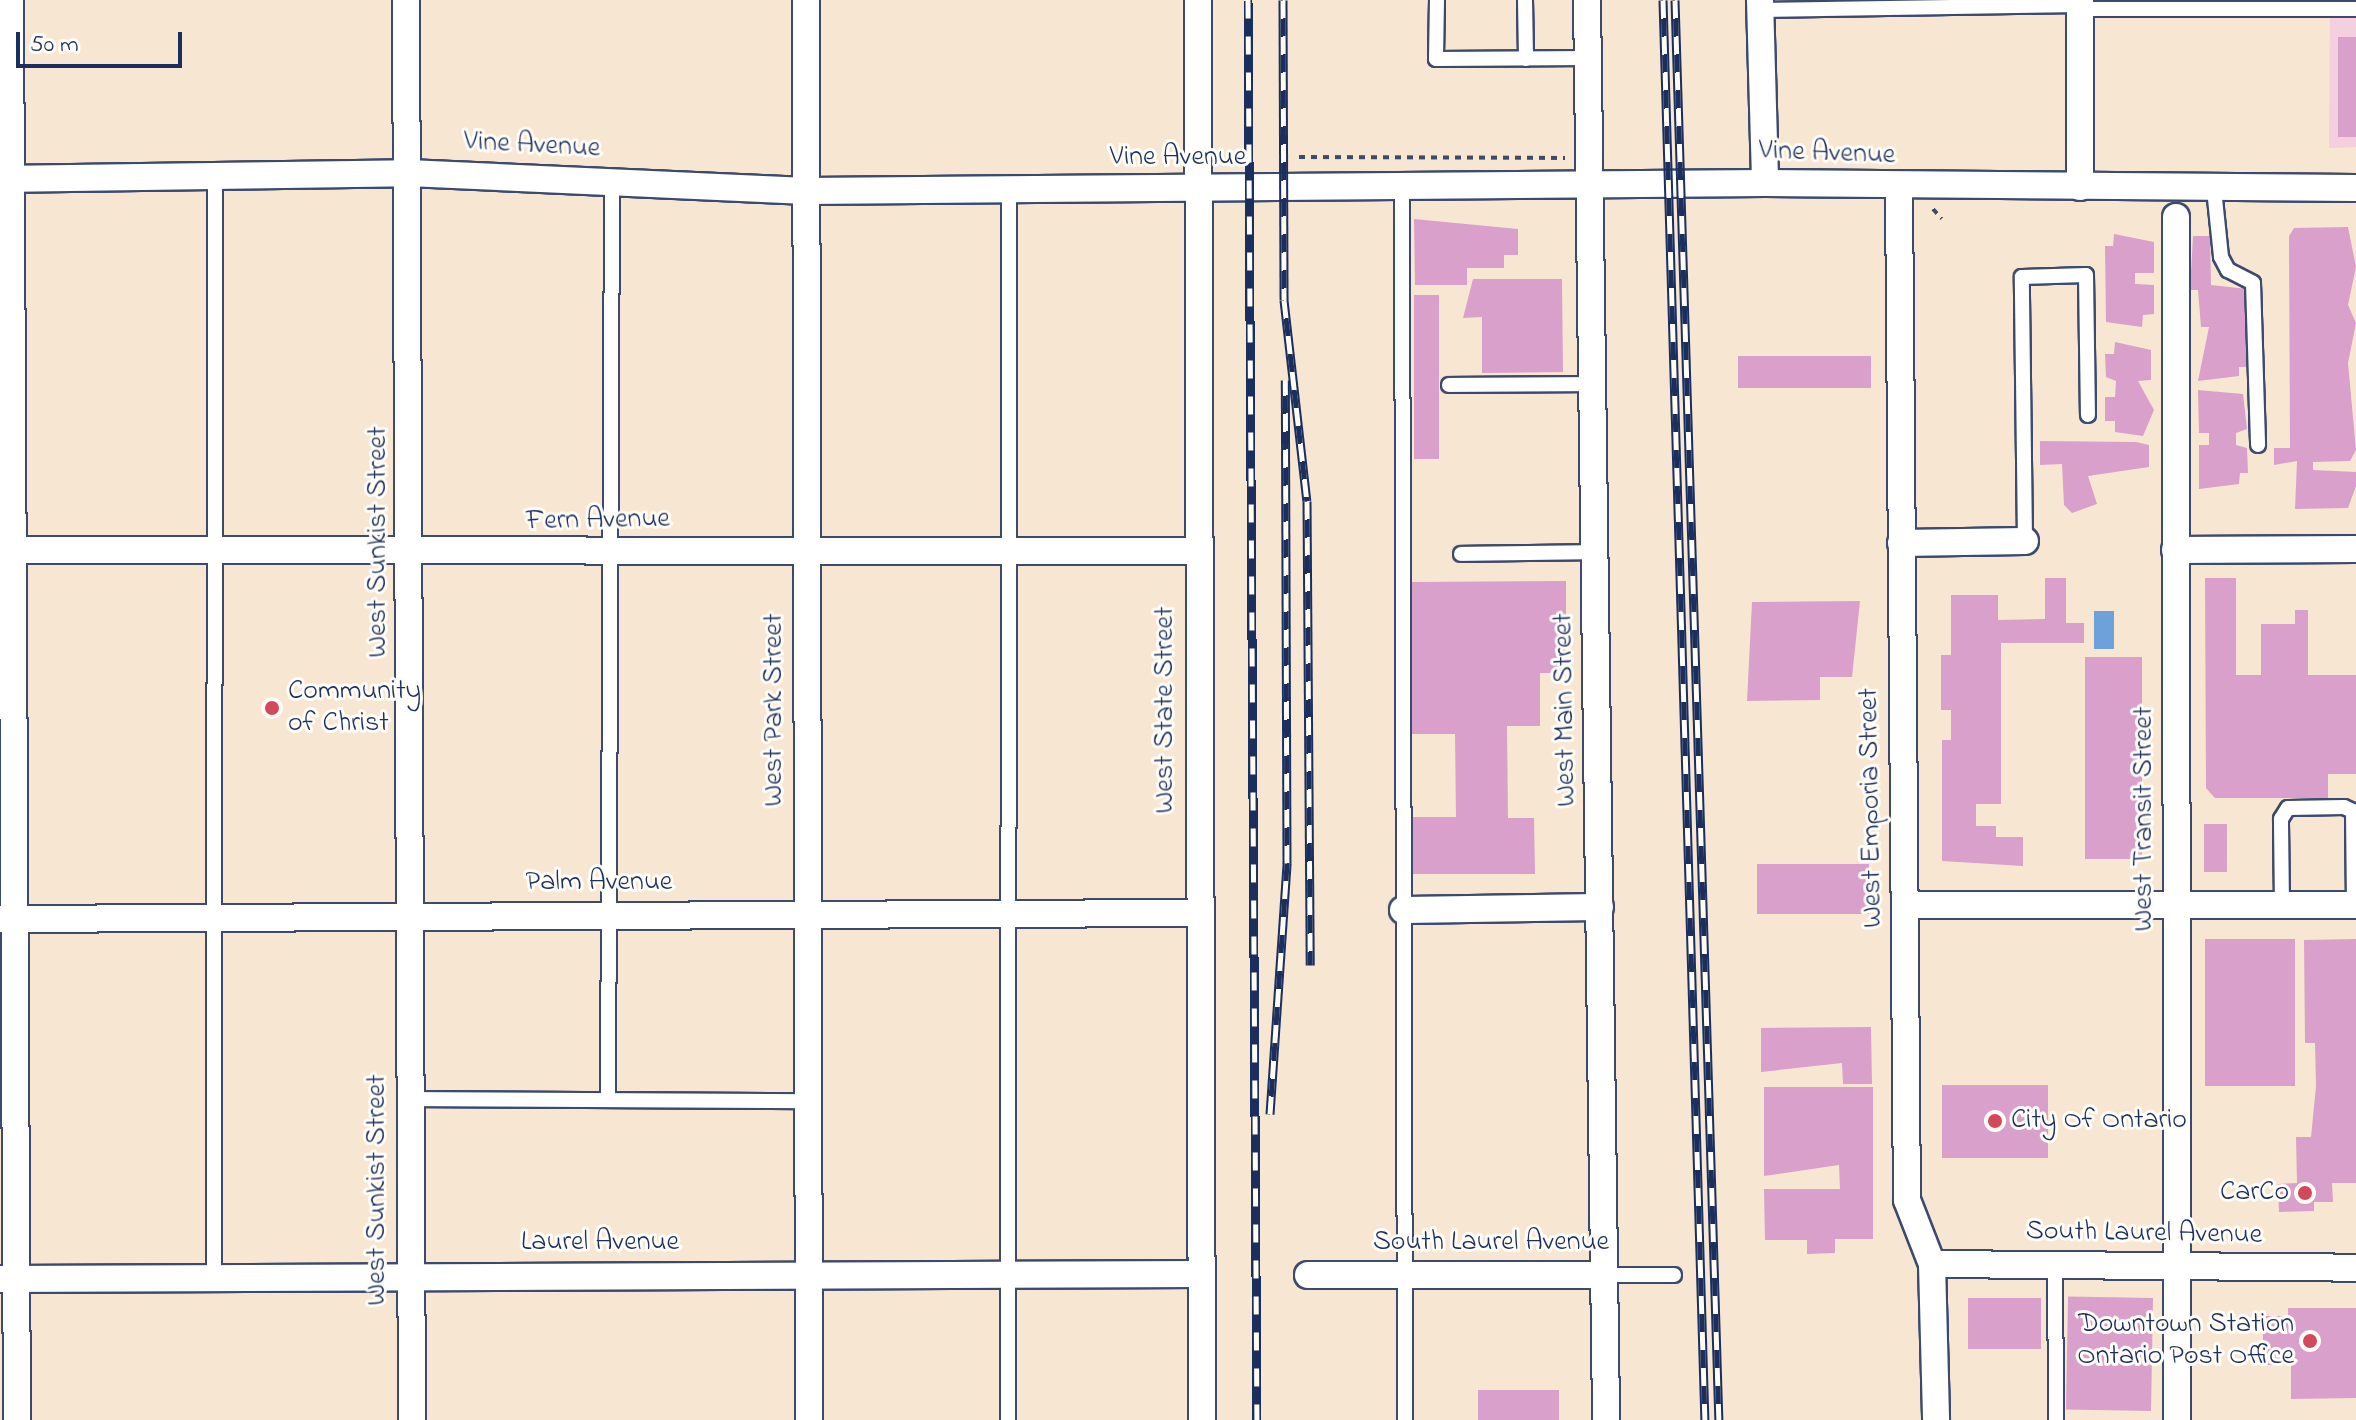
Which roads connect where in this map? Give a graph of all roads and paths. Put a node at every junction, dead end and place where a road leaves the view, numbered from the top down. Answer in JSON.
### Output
{"nodes":[{"id":1,"x":10,"y":0,"type":"edge"},
{"id":2,"x":406,"y":0,"type":"edge"},
{"id":3,"x":806,"y":0,"type":"edge"},
{"id":4,"x":1198,"y":0,"type":"edge"},
{"id":5,"x":1437,"y":0,"type":"edge"},
{"id":6,"x":1525,"y":0,"type":"edge"},
{"id":7,"x":1587,"y":0,"type":"edge"},
{"id":8,"x":2246,"y":4,"type":"edge"},
{"id":9,"x":1760,"y":5,"type":"edge"},
{"id":10,"x":2080,"y":5,"type":"edge"},
{"id":11,"x":2356,"y":9,"type":"edge"},
{"id":12,"x":1589,"y":58,"type":"junction"},
{"id":13,"x":1526,"y":59,"type":"junction"},
{"id":14,"x":1299,"y":157,"type":"dead end"},
{"id":15,"x":1567,"y":158,"type":"dead end"},
{"id":16,"x":408,"y":173,"type":"junction"},
{"id":17,"x":215,"y":176,"type":"junction"},
{"id":18,"x":4,"y":179,"type":"edge"},
{"id":19,"x":612,"y":182,"type":"junction"},
{"id":20,"x":1765,"y":183,"type":"junction"},
{"id":21,"x":1592,"y":185,"type":"junction"},
{"id":22,"x":2080,"y":187,"type":"junction"},
{"id":23,"x":1402,"y":188,"type":"junction"},
{"id":24,"x":2356,"y":188,"type":"edge"},
{"id":25,"x":1899,"y":189,"type":"junction"},
{"id":26,"x":2214,"y":189,"type":"junction"},
{"id":27,"x":1199,"y":190,"type":"junction"},
{"id":28,"x":807,"y":191,"type":"junction"},
{"id":29,"x":1009,"y":191,"type":"junction"},
{"id":30,"x":1931,"y":207,"type":"dead end"},
{"id":31,"x":2176,"y":217,"type":"dead end"},
{"id":32,"x":1942,"y":219,"type":"dead end"},
{"id":33,"x":1594,"y":384,"type":"junction"},
{"id":34,"x":1449,"y":385,"type":"dead end"},
{"id":35,"x":2088,"y":415,"type":"dead end"},
{"id":36,"x":2258,"y":445,"type":"dead end"},
{"id":37,"x":2025,"y":541,"type":"joint"},
{"id":38,"x":1901,"y":543,"type":"junction"},
{"id":39,"x":2356,"y":549,"type":"edge"},
{"id":40,"x":4,"y":550,"type":"edge"},
{"id":41,"x":806,"y":550,"type":"junction"},
{"id":42,"x":2175,"y":550,"type":"junction"},
{"id":43,"x":1011,"y":551,"type":"junction"},
{"id":44,"x":1197,"y":551,"type":"junction"},
{"id":45,"x":1596,"y":552,"type":"junction"},
{"id":46,"x":214,"y":553,"type":"junction"},
{"id":47,"x":611,"y":553,"type":"junction"},
{"id":48,"x":1461,"y":554,"type":"dead end"},
{"id":49,"x":412,"y":556,"type":"junction"},
{"id":50,"x":1905,"y":905,"type":"junction"},
{"id":51,"x":2177,"y":905,"type":"junction"},
{"id":52,"x":2282,"y":905,"type":"junction"},
{"id":53,"x":2355,"y":905,"type":"edge"},
{"id":54,"x":1600,"y":907,"type":"junction"},
{"id":55,"x":1403,"y":910,"type":"junction"},
{"id":56,"x":1199,"y":913,"type":"junction"},
{"id":57,"x":1010,"y":914,"type":"junction"},
{"id":58,"x":609,"y":915,"type":"junction"},
{"id":59,"x":809,"y":915,"type":"junction"},
{"id":60,"x":409,"y":916,"type":"junction"},
{"id":61,"x":214,"y":917,"type":"junction"},
{"id":62,"x":9,"y":919,"type":"edge"},
{"id":63,"x":409,"y":1099,"type":"junction"},
{"id":64,"x":608,"y":1100,"type":"junction"},
{"id":65,"x":808,"y":1101,"type":"junction"},
{"id":66,"x":1932,"y":1264,"type":"junction"},
{"id":67,"x":2055,"y":1265,"type":"junction"},
{"id":68,"x":2179,"y":1267,"type":"junction"},
{"id":69,"x":2356,"y":1268,"type":"edge"},
{"id":70,"x":1006,"y":1274,"type":"junction"},
{"id":71,"x":1200,"y":1274,"type":"junction"},
{"id":72,"x":410,"y":1275,"type":"junction"},
{"id":73,"x":807,"y":1275,"type":"junction"},
{"id":74,"x":1308,"y":1275,"type":"dead end"},
{"id":75,"x":1404,"y":1275,"type":"junction"},
{"id":76,"x":1605,"y":1275,"type":"junction"},
{"id":77,"x":1674,"y":1275,"type":"dead end"},
{"id":78,"x":214,"y":1277,"type":"junction"},
{"id":79,"x":8,"y":1279,"type":"edge"},
{"id":80,"x":17,"y":1420,"type":"edge"},
{"id":81,"x":412,"y":1420,"type":"edge"},
{"id":82,"x":809,"y":1420,"type":"edge"},
{"id":83,"x":1008,"y":1420,"type":"edge"},
{"id":84,"x":1202,"y":1420,"type":"edge"},
{"id":85,"x":1405,"y":1420,"type":"edge"},
{"id":86,"x":1606,"y":1420,"type":"edge"},
{"id":87,"x":1936,"y":1420,"type":"edge"},
{"id":88,"x":2056,"y":1420,"type":"edge"},
{"id":89,"x":2177,"y":1420,"type":"edge"}],
"edges":[{"from":1,"to":18,"type":"street"},
{"from":2,"to":16,"type":"street","name":"West Sunkist Street"},
{"from":3,"to":28,"type":"street","name":"West Park Street"},
{"from":4,"to":27,"type":"street","name":"West State Street"},
{"from":5,"to":13,"type":"lane"},
{"from":6,"to":13,"type":"lane"},
{"from":7,"to":12,"type":"street","name":"West Main Street"},
{"from":8,"to":10,"type":"lane"},
{"from":8,"to":11,"type":"lane"},
{"from":9,"to":10,"type":"lane"},
{"from":9,"to":20,"type":"street"},
{"from":10,"to":22,"type":"street"},
{"from":12,"to":13,"type":"lane"},
{"from":12,"to":21,"type":"street","name":"West Main Street"},
{"from":14,"to":15,"type":"path"},
{"from":16,"to":17,"type":"street","name":"Vine Avenue"},
{"from":16,"to":19,"type":"street","name":"Vine Avenue"},
{"from":16,"to":49,"type":"street","name":"West Sunkist Street"},
{"from":17,"to":18,"type":"street","name":"Vine Avenue"},
{"from":17,"to":46,"type":"lane"},
{"from":18,"to":40,"type":"street"},
{"from":19,"to":28,"type":"street","name":"Vine Avenue"},
{"from":19,"to":47,"type":"lane"},
{"from":20,"to":21,"type":"street","name":"Vine Avenue"},
{"from":20,"to":25,"type":"street","name":"Vine Avenue"},
{"from":21,"to":23,"type":"street","name":"Vine Avenue"},
{"from":21,"to":33,"type":"street","name":"West Main Street"},
{"from":22,"to":25,"type":"street","name":"Vine Avenue"},
{"from":22,"to":26,"type":"street","name":"Vine Avenue"},
{"from":23,"to":27,"type":"street","name":"Vine Avenue"},
{"from":23,"to":55,"type":"lane"},
{"from":24,"to":26,"type":"street","name":"Vine Avenue"},
{"from":25,"to":38,"type":"street","name":"West Emporia Street"},
{"from":26,"to":36,"type":"lane"},
{"from":27,"to":29,"type":"street","name":"Vine Avenue"},
{"from":27,"to":44,"type":"street","name":"West State Street"},
{"from":28,"to":29,"type":"street","name":"Vine Avenue"},
{"from":28,"to":41,"type":"street","name":"West Park Street"},
{"from":29,"to":43,"type":"lane"},
{"from":30,"to":32,"type":"path"},
{"from":31,"to":42,"type":"street","name":"West Transit Street"},
{"from":33,"to":34,"type":"lane"},
{"from":33,"to":45,"type":"street","name":"West Main Street"},
{"from":35,"to":37,"type":"lane"},
{"from":37,"to":38,"type":"street"},
{"from":38,"to":50,"type":"street","name":"West Emporia Street"},
{"from":39,"to":42,"type":"street"},
{"from":40,"to":46,"type":"street","name":"Fern Avenue"},
{"from":40,"to":62,"type":"street"},
{"from":41,"to":43,"type":"street","name":"Fern Avenue"},
{"from":41,"to":47,"type":"street","name":"Fern Avenue"},
{"from":41,"to":59,"type":"street","name":"West Park Street"},
{"from":42,"to":51,"type":"street","name":"West Transit Street"},
{"from":43,"to":44,"type":"street","name":"Fern Avenue"},
{"from":43,"to":57,"type":"lane"},
{"from":44,"to":56,"type":"street","name":"West State Street"},
{"from":45,"to":48,"type":"lane"},
{"from":45,"to":54,"type":"street","name":"West Main Street"},
{"from":46,"to":49,"type":"street","name":"Fern Avenue"},
{"from":46,"to":61,"type":"lane"},
{"from":47,"to":49,"type":"street","name":"Fern Avenue"},
{"from":47,"to":58,"type":"lane"},
{"from":49,"to":60,"type":"street","name":"West Sunkist Street"},
{"from":50,"to":51,"type":"street"},
{"from":50,"to":66,"type":"street","name":"West Emporia Street"},
{"from":51,"to":52,"type":"street"},
{"from":51,"to":68,"type":"street","name":"West Transit Street"},
{"from":52,"to":53,"type":"street"},
{"from":52,"to":53,"type":"lane"},
{"from":54,"to":55,"type":"street"},
{"from":54,"to":76,"type":"street","name":"West Main Street"},
{"from":55,"to":75,"type":"lane"},
{"from":56,"to":57,"type":"street","name":"Palm Avenue"},
{"from":56,"to":71,"type":"street","name":"West State Street"},
{"from":57,"to":59,"type":"street","name":"Palm Avenue"},
{"from":57,"to":70,"type":"lane"},
{"from":58,"to":59,"type":"street","name":"Palm Avenue"},
{"from":58,"to":60,"type":"street","name":"Palm Avenue"},
{"from":58,"to":64,"type":"lane"},
{"from":59,"to":65,"type":"street","name":"West Park Street"},
{"from":60,"to":61,"type":"street","name":"Palm Avenue"},
{"from":60,"to":63,"type":"street","name":"West Sunkist Street"},
{"from":61,"to":62,"type":"street","name":"Palm Avenue"},
{"from":61,"to":78,"type":"lane"},
{"from":62,"to":79,"type":"street"},
{"from":63,"to":64,"type":"lane"},
{"from":63,"to":72,"type":"street","name":"West Sunkist Street"},
{"from":64,"to":65,"type":"lane"},
{"from":65,"to":73,"type":"street","name":"West Park Street"},
{"from":66,"to":67,"type":"street","name":"South Laurel Avenue"},
{"from":66,"to":87,"type":"street","name":"West Emporia Street"},
{"from":67,"to":68,"type":"street","name":"South Laurel Avenue"},
{"from":67,"to":88,"type":"lane"},
{"from":68,"to":69,"type":"street","name":"South Laurel Avenue"},
{"from":68,"to":89,"type":"street","name":"West Transit Street"},
{"from":70,"to":71,"type":"street","name":"Laurel Avenue"},
{"from":70,"to":73,"type":"street","name":"Laurel Avenue"},
{"from":70,"to":83,"type":"lane"},
{"from":71,"to":84,"type":"street","name":"West State Street"},
{"from":72,"to":73,"type":"street","name":"Laurel Avenue"},
{"from":72,"to":78,"type":"street","name":"Laurel Avenue"},
{"from":72,"to":81,"type":"street","name":"West Sunkist Street"},
{"from":73,"to":82,"type":"street","name":"West Park Street"},
{"from":74,"to":75,"type":"street","name":"South Laurel Avenue"},
{"from":75,"to":76,"type":"street","name":"South Laurel Avenue"},
{"from":75,"to":85,"type":"lane"},
{"from":76,"to":77,"type":"lane","name":"South Laurel Avenue"},
{"from":76,"to":86,"type":"street","name":"West Main Street"},
{"from":78,"to":79,"type":"street","name":"Laurel Avenue"},
{"from":79,"to":80,"type":"street"}]}
